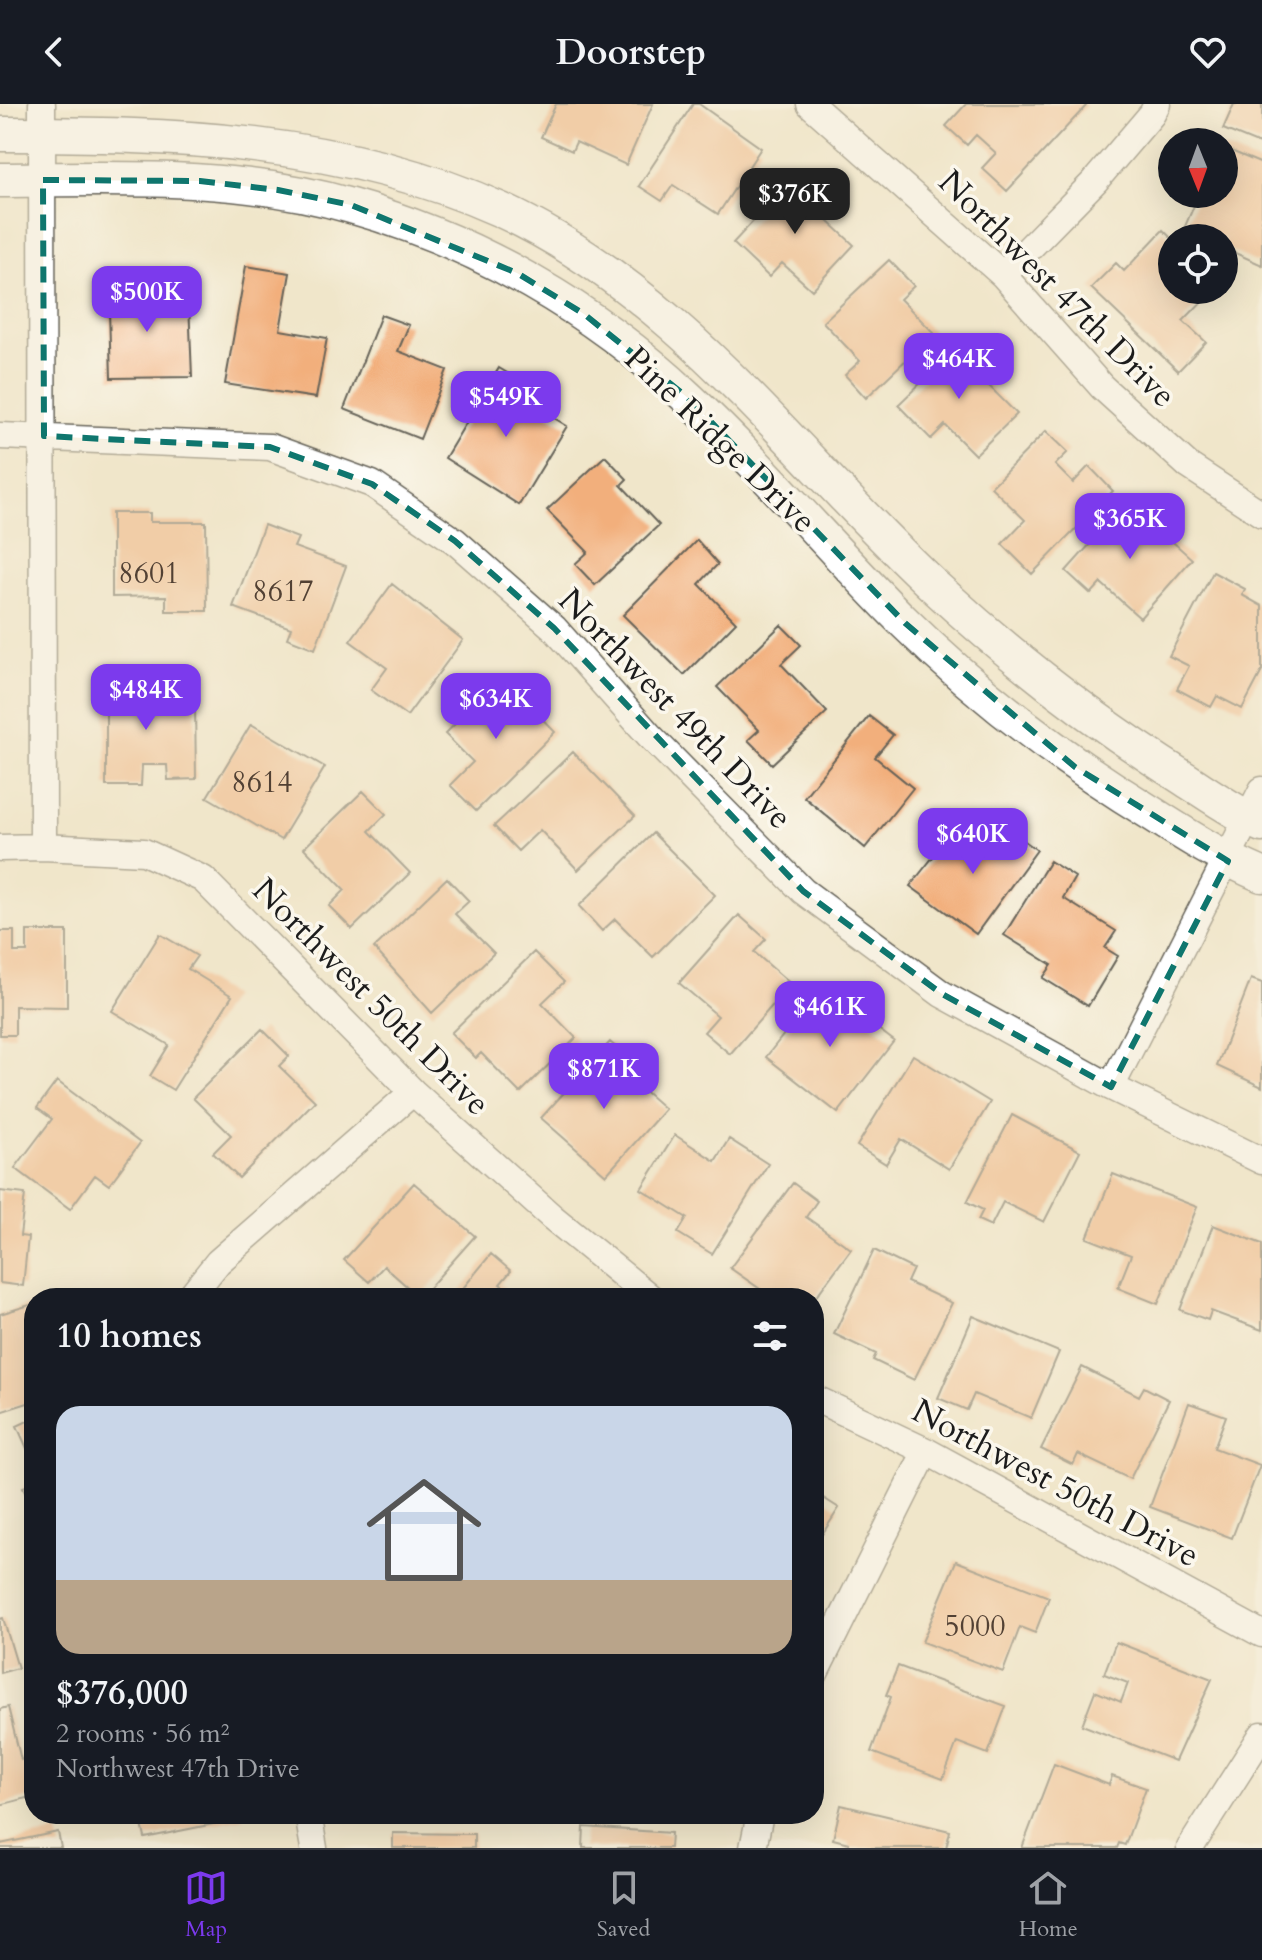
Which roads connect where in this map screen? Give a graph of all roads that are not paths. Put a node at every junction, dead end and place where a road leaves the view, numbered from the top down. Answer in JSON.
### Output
{"nodes":[{"id":1,"x":810,"y":104,"type":"edge"},
{"id":2,"x":1157,"y":104,"type":"edge"},
{"id":3,"x":42,"y":119,"type":"edge"},
{"id":4,"x":0,"y":134,"type":"edge"},
{"id":5,"x":0,"y":180,"type":"edge"},
{"id":6,"x":43,"y":180,"type":"junction"},
{"id":7,"x":1003,"y":275,"type":"junction"},
{"id":8,"x":0,"y":436,"type":"edge"},
{"id":9,"x":44,"y":436,"type":"junction"},
{"id":10,"x":1262,"y":514,"type":"edge"},
{"id":11,"x":1257,"y":811,"type":"edge"},
{"id":12,"x":43,"y":847,"type":"junction"},
{"id":13,"x":0,"y":848,"type":"edge"},
{"id":14,"x":1228,"y":861,"type":"junction"},
{"id":15,"x":1262,"y":875,"type":"edge"},
{"id":16,"x":1111,"y":1087,"type":"junction"},
{"id":17,"x":413,"y":1092,"type":"junction"},
{"id":18,"x":1262,"y":1161,"type":"edge"},
{"id":19,"x":197,"y":1288,"type":"edge"},
{"id":20,"x":639,"y":1288,"type":"edge"},
{"id":21,"x":824,"y":1403,"type":"edge"},
{"id":22,"x":926,"y":1451,"type":"junction"},
{"id":23,"x":1262,"y":1634,"type":"edge"},
{"id":24,"x":824,"y":1655,"type":"edge"},
{"id":25,"x":1262,"y":1735,"type":"edge"},
{"id":26,"x":310,"y":1824,"type":"edge"},
{"id":27,"x":758,"y":1824,"type":"edge"},
{"id":28,"x":314,"y":1848,"type":"edge"},
{"id":29,"x":753,"y":1848,"type":"edge"},
{"id":30,"x":1190,"y":1848,"type":"edge"}],
"edges":[{"from":1,"to":7,"type":"street","name":"Northwest 47th Drive"},
{"from":2,"to":7,"type":"street"},
{"from":3,"to":4,"type":"street","name":"Pine Ridge Drive"},
{"from":3,"to":6,"type":"street"},
{"from":3,"to":11,"type":"street","name":"Pine Ridge Drive"},
{"from":5,"to":6,"type":"street","name":"Pine Ridge Drive"},
{"from":6,"to":9,"type":"street"},
{"from":6,"to":14,"type":"street","name":"Pine Ridge Drive"},
{"from":7,"to":10,"type":"street","name":"Northwest 47th Drive"},
{"from":8,"to":9,"type":"street","name":"Northwest 49th Drive"},
{"from":9,"to":12,"type":"street"},
{"from":9,"to":16,"type":"street","name":"Northwest 49th Drive"},
{"from":11,"to":14,"type":"street"},
{"from":12,"to":13,"type":"street","name":"Northwest 50th Drive"},
{"from":12,"to":17,"type":"street","name":"Northwest 50th Drive"},
{"from":14,"to":15,"type":"street","name":"Pine Ridge Drive"},
{"from":14,"to":16,"type":"street"},
{"from":16,"to":18,"type":"street","name":"Northwest 49th Drive"},
{"from":17,"to":19,"type":"street"},
{"from":17,"to":20,"type":"street","name":"Northwest 50th Drive"},
{"from":21,"to":22,"type":"street","name":"Northwest 50th Drive"},
{"from":22,"to":23,"type":"street","name":"Northwest 50th Drive"},
{"from":22,"to":24,"type":"street"},
{"from":25,"to":30,"type":"street"},
{"from":26,"to":28,"type":"street"},
{"from":27,"to":29,"type":"street"}]}
